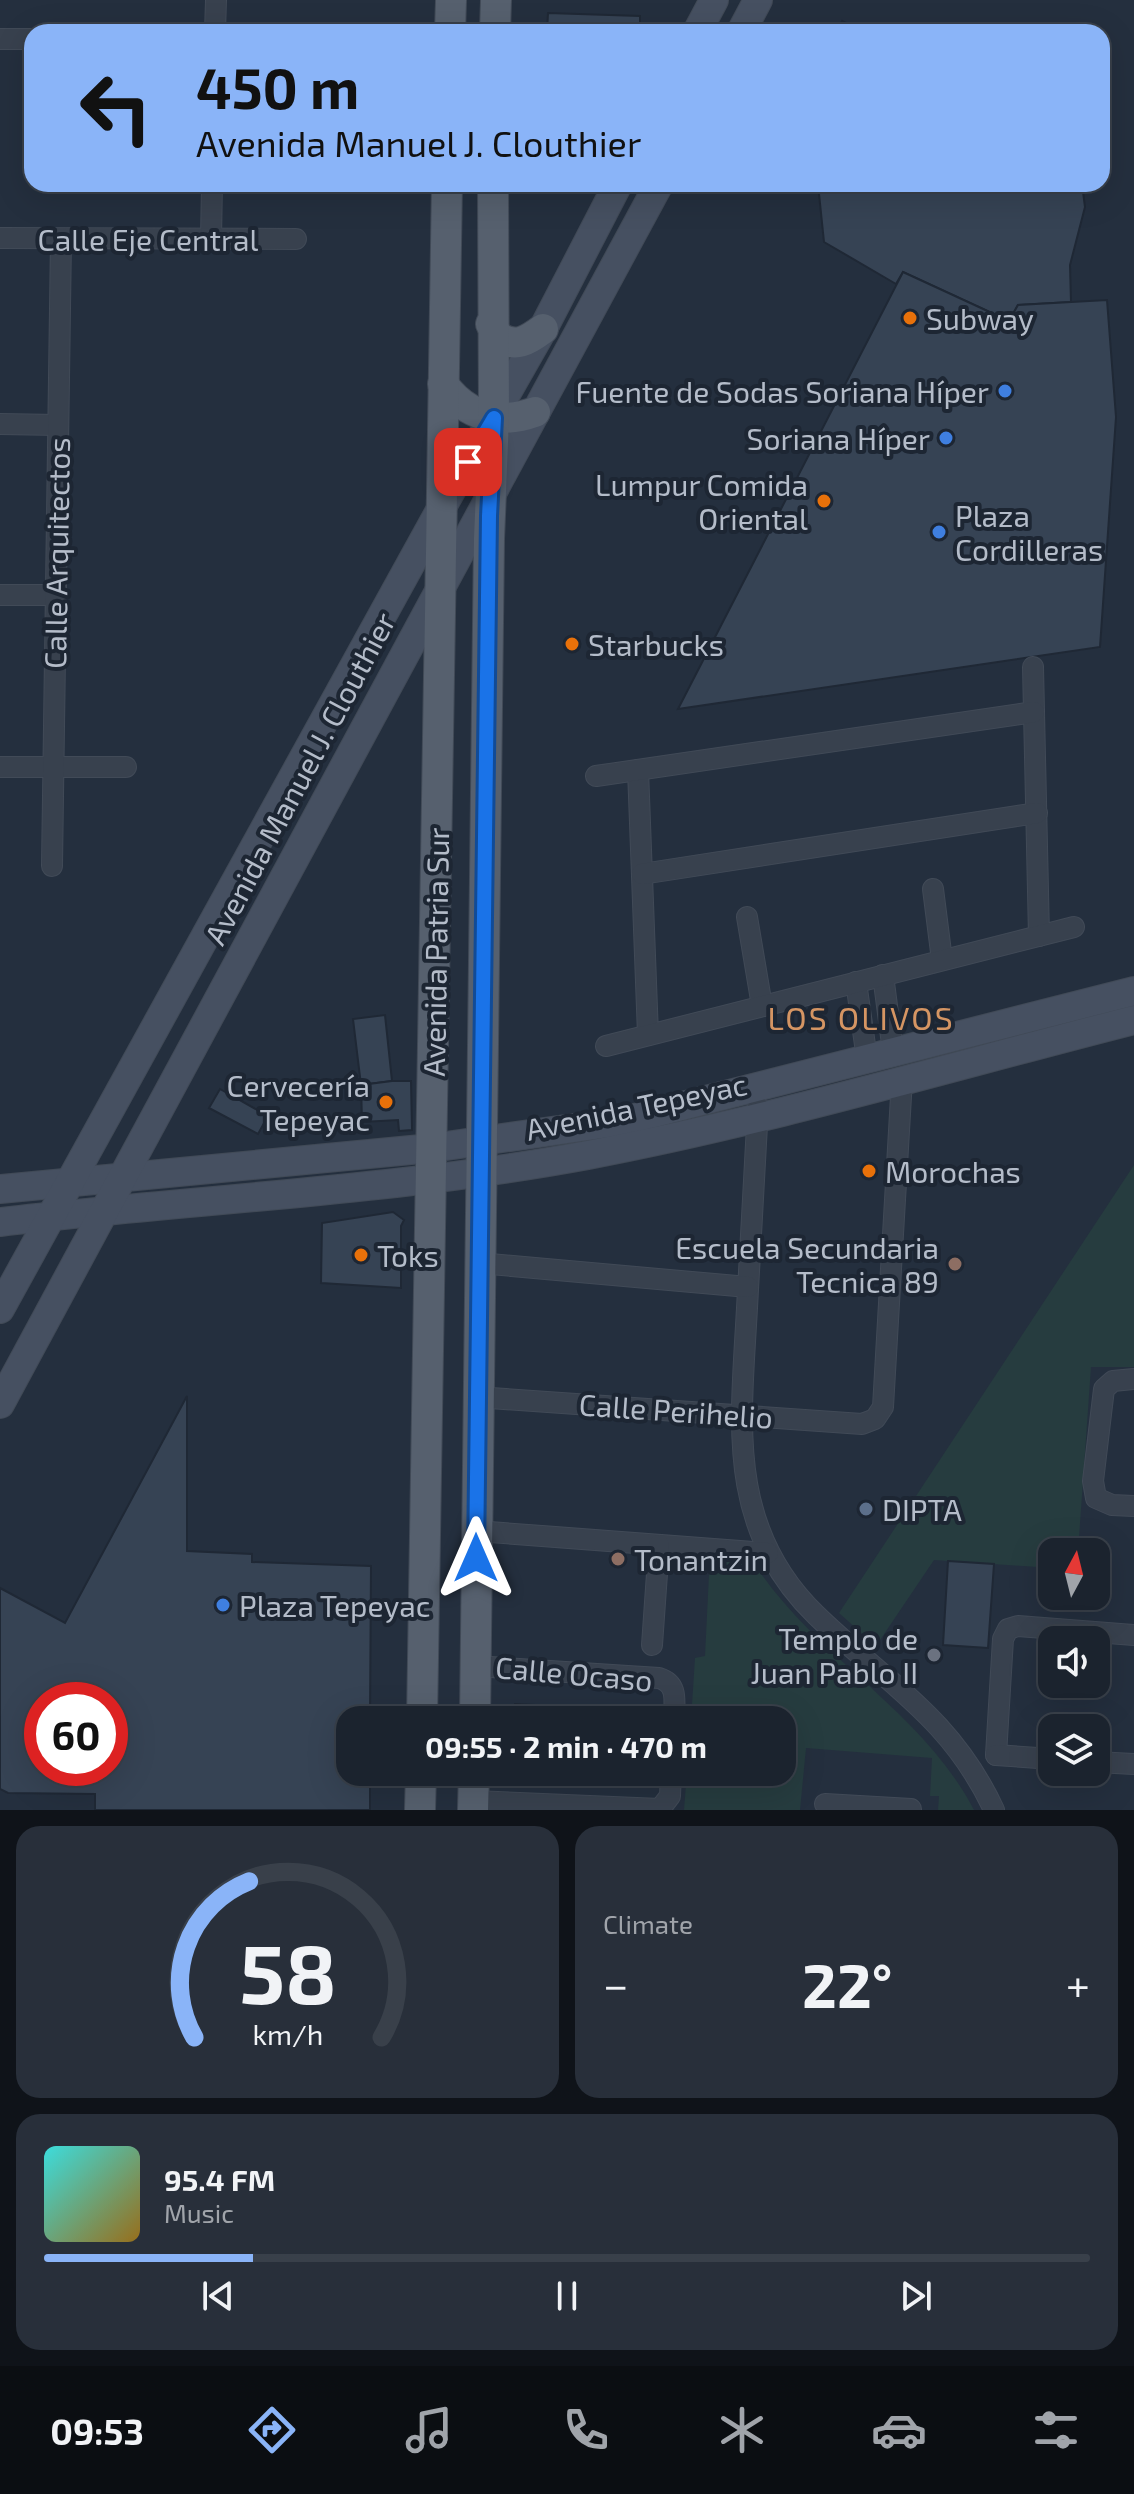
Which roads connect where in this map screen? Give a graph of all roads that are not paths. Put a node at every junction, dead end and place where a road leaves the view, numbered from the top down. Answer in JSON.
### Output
{"nodes":[{"id":1,"x":216,"y":0,"type":"edge"},
{"id":2,"x":451,"y":0,"type":"edge"},
{"id":3,"x":496,"y":0,"type":"edge"},
{"id":4,"x":714,"y":0,"type":"edge"},
{"id":5,"x":758,"y":0,"type":"edge"},
{"id":6,"x":215,"y":24,"type":"edge"},
{"id":7,"x":450,"y":24,"type":"edge"},
{"id":8,"x":495,"y":24,"type":"edge"},
{"id":9,"x":701,"y":24,"type":"edge"},
{"id":10,"x":745,"y":24,"type":"edge"},
{"id":11,"x":0,"y":39,"type":"edge"},
{"id":12,"x":24,"y":39,"type":"edge"},
{"id":13,"x":212,"y":192,"type":"edge"},
{"id":14,"x":447,"y":192,"type":"edge"},
{"id":15,"x":493,"y":192,"type":"edge"},
{"id":16,"x":614,"y":192,"type":"edge"},
{"id":17,"x":655,"y":192,"type":"edge"},
{"id":18,"x":0,"y":238,"type":"edge"},
{"id":19,"x":61,"y":239,"type":"junction"},
{"id":20,"x":211,"y":239,"type":"junction"},
{"id":21,"x":296,"y":239,"type":"dead end"},
{"id":22,"x":491,"y":324,"type":"junction"},
{"id":23,"x":543,"y":329,"type":"junction"},
{"id":24,"x":443,"y":384,"type":"junction"},
{"id":25,"x":535,"y":412,"type":"junction"},
{"id":26,"x":494,"y":418,"type":"junction"},
{"id":27,"x":0,"y":424,"type":"edge"},
{"id":28,"x":58,"y":425,"type":"junction"},
{"id":29,"x":489,"y":494,"type":"junction"},
{"id":30,"x":442,"y":507,"type":"junction"},
{"id":31,"x":440,"y":588,"type":"junction"},
{"id":32,"x":0,"y":595,"type":"edge"},
{"id":33,"x":56,"y":595,"type":"junction"},
{"id":34,"x":1033,"y":667,"type":"dead end"},
{"id":35,"x":1034,"y":712,"type":"junction"},
{"id":36,"x":0,"y":767,"type":"edge"},
{"id":37,"x":53,"y":767,"type":"junction"},
{"id":38,"x":126,"y":767,"type":"dead end"},
{"id":39,"x":638,"y":770,"type":"junction"},
{"id":40,"x":596,"y":776,"type":"dead end"},
{"id":41,"x":1037,"y":813,"type":"junction"},
{"id":42,"x":52,"y":866,"type":"dead end"},
{"id":43,"x":642,"y":874,"type":"junction"},
{"id":44,"x":933,"y":889,"type":"dead end"},
{"id":45,"x":747,"y":917,"type":"dead end"},
{"id":46,"x":1074,"y":927,"type":"dead end"},
{"id":47,"x":1039,"y":936,"type":"junction"},
{"id":48,"x":942,"y":960,"type":"junction"},
{"id":49,"x":883,"y":975,"type":"junction"},
{"id":50,"x":856,"y":982,"type":"junction"},
{"id":51,"x":1134,"y":991,"type":"edge"},
{"id":52,"x":762,"y":1006,"type":"junction"},
{"id":53,"x":1134,"y":1020,"type":"edge"},
{"id":54,"x":648,"y":1035,"type":"junction"},
{"id":55,"x":606,"y":1046,"type":"dead end"},
{"id":56,"x":880,"y":1055,"type":"junction"},
{"id":57,"x":902,"y":1079,"type":"junction"},
{"id":58,"x":759,"y":1086,"type":"junction"},
{"id":59,"x":757,"y":1116,"type":"junction"},
{"id":60,"x":480,"y":1157,"type":"junction"},
{"id":61,"x":431,"y":1162,"type":"junction"},
{"id":62,"x":123,"y":1177,"type":"junction"},
{"id":63,"x":71,"y":1181,"type":"junction"},
{"id":64,"x":0,"y":1189,"type":"edge"},
{"id":65,"x":105,"y":1209,"type":"junction"},
{"id":66,"x":51,"y":1216,"type":"junction"},
{"id":67,"x":0,"y":1222,"type":"edge"},
{"id":68,"x":479,"y":1263,"type":"junction"},
{"id":69,"x":748,"y":1287,"type":"junction"},
{"id":70,"x":0,"y":1309,"type":"edge"},
{"id":71,"x":1134,"y":1379,"type":"edge"},
{"id":72,"x":476,"y":1397,"type":"junction"},
{"id":73,"x":0,"y":1404,"type":"edge"},
{"id":74,"x":741,"y":1414,"type":"junction"},
{"id":75,"x":1134,"y":1506,"type":"edge"},
{"id":76,"x":476,"y":1531,"type":"junction"},
{"id":77,"x":659,"y":1545,"type":"junction"},
{"id":78,"x":768,"y":1553,"type":"junction"},
{"id":79,"x":1134,"y":1635,"type":"edge"},
{"id":80,"x":652,"y":1645,"type":"dead end"},
{"id":81,"x":475,"y":1666,"type":"junction"},
{"id":82,"x":422,"y":1706,"type":"edge"},
{"id":83,"x":475,"y":1706,"type":"edge"},
{"id":84,"x":673,"y":1706,"type":"edge"},
{"id":85,"x":996,"y":1755,"type":"junction"},
{"id":86,"x":1038,"y":1758,"type":"edge"},
{"id":87,"x":1110,"y":1763,"type":"edge"},
{"id":88,"x":1134,"y":1764,"type":"edge"},
{"id":89,"x":973,"y":1770,"type":"junction"},
{"id":90,"x":421,"y":1786,"type":"edge"},
{"id":91,"x":670,"y":1786,"type":"edge"},
{"id":92,"x":473,"y":1794,"type":"edge"},
{"id":93,"x":825,"y":1804,"type":"dead end"},
{"id":94,"x":866,"y":1808,"type":"edge"},
{"id":95,"x":911,"y":1809,"type":"edge"},
{"id":96,"x":420,"y":1810,"type":"edge"},
{"id":97,"x":994,"y":1810,"type":"edge"}],
"edges":[{"from":1,"to":6,"type":"street"},
{"from":2,"to":7,"type":"main road"},
{"from":3,"to":8,"type":"main road"},
{"from":4,"to":9,"type":"main road"},
{"from":5,"to":10,"type":"main road"},
{"from":11,"to":12,"type":"street"},
{"from":13,"to":20,"type":"street"},
{"from":14,"to":24,"type":"main road","name":"Avenida Patria Sur"},
{"from":15,"to":22,"type":"main road","name":"Avenida Patria Sur"},
{"from":16,"to":23,"type":"main road","name":"Avenida Manuel J. Clouthier"},
{"from":17,"to":25,"type":"main road","name":"Avenida Manuel J. Clouthier"},
{"from":18,"to":19,"type":"street","name":"Calle Eje Central"},
{"from":19,"to":20,"type":"street","name":"Calle Eje Central"},
{"from":19,"to":28,"type":"street","name":"Calle Arquitectos"},
{"from":20,"to":21,"type":"street","name":"Calle Eje Central"},
{"from":22,"to":23,"type":"main road"},
{"from":22,"to":26,"type":"main road","name":"Avenida Patria Sur"},
{"from":23,"to":26,"type":"main road","name":"Avenida Manuel J. Clouthier"},
{"from":24,"to":26,"type":"main road"},
{"from":24,"to":30,"type":"main road","name":"Avenida Patria Sur"},
{"from":25,"to":26,"type":"main road"},
{"from":25,"to":29,"type":"main road","name":"Avenida Manuel J. Clouthier"},
{"from":26,"to":29,"type":"main road","name":"Avenida Patria Sur"},
{"from":26,"to":30,"type":"main road","name":"Avenida Manuel J. Clouthier"},
{"from":27,"to":28,"type":"street"},
{"from":28,"to":33,"type":"street","name":"Calle Arquitectos"},
{"from":29,"to":31,"type":"main road","name":"Avenida Manuel J. Clouthier"},
{"from":29,"to":60,"type":"main road","name":"Avenida Patria Sur"},
{"from":30,"to":31,"type":"main road","name":"Avenida Patria Sur"},
{"from":30,"to":63,"type":"main road","name":"Avenida Manuel J. Clouthier"},
{"from":31,"to":61,"type":"main road","name":"Avenida Patria Sur"},
{"from":31,"to":62,"type":"main road","name":"Avenida Manuel J. Clouthier"},
{"from":32,"to":33,"type":"street"},
{"from":33,"to":37,"type":"street","name":"Calle Arquitectos"},
{"from":34,"to":35,"type":"street"},
{"from":35,"to":39,"type":"street"},
{"from":35,"to":41,"type":"street"},
{"from":36,"to":37,"type":"street"},
{"from":37,"to":38,"type":"street"},
{"from":37,"to":42,"type":"street","name":"Calle Arquitectos"},
{"from":39,"to":40,"type":"street"},
{"from":39,"to":43,"type":"street"},
{"from":41,"to":43,"type":"street"},
{"from":41,"to":47,"type":"street"},
{"from":43,"to":54,"type":"street"},
{"from":44,"to":48,"type":"street"},
{"from":45,"to":52,"type":"street"},
{"from":46,"to":47,"type":"street"},
{"from":47,"to":48,"type":"street"},
{"from":48,"to":49,"type":"street"},
{"from":49,"to":50,"type":"street"},
{"from":49,"to":56,"type":"street"},
{"from":50,"to":52,"type":"street"},
{"from":50,"to":56,"type":"street"},
{"from":51,"to":56,"type":"main road","name":"Avenida Tepeyac"},
{"from":52,"to":54,"type":"street"},
{"from":53,"to":57,"type":"main road","name":"Avenida Tepeyac"},
{"from":54,"to":55,"type":"street"},
{"from":56,"to":58,"type":"main road","name":"Avenida Tepeyac"},
{"from":57,"to":59,"type":"main road","name":"Avenida Tepeyac"},
{"from":57,"to":74,"type":"street","name":"Calle Perihelio"},
{"from":58,"to":59,"type":"street"},
{"from":58,"to":60,"type":"main road","name":"Avenida Tepeyac"},
{"from":59,"to":60,"type":"main road","name":"Avenida Tepeyac"},
{"from":59,"to":69,"type":"street"},
{"from":60,"to":61,"type":"main road","name":"Avenida Tepeyac"},
{"from":60,"to":68,"type":"main road","name":"Avenida Patria Sur"},
{"from":61,"to":62,"type":"main road","name":"Avenida Tepeyac"},
{"from":61,"to":65,"type":"main road","name":"Avenida Tepeyac"},
{"from":61,"to":82,"type":"main road","name":"Avenida Patria Sur"},
{"from":62,"to":63,"type":"main road","name":"Avenida Tepeyac"},
{"from":62,"to":65,"type":"main road","name":"Avenida Manuel J. Clouthier"},
{"from":63,"to":64,"type":"main road","name":"Avenida Tepeyac"},
{"from":63,"to":66,"type":"main road","name":"Avenida Manuel J. Clouthier"},
{"from":65,"to":66,"type":"main road","name":"Avenida Tepeyac"},
{"from":65,"to":73,"type":"main road","name":"Avenida Manuel J. Clouthier"},
{"from":66,"to":67,"type":"main road","name":"Avenida Tepeyac"},
{"from":66,"to":70,"type":"main road","name":"Avenida Manuel J. Clouthier"},
{"from":68,"to":69,"type":"street"},
{"from":68,"to":72,"type":"main road","name":"Avenida Patria Sur"},
{"from":69,"to":74,"type":"street"},
{"from":71,"to":75,"type":"street"},
{"from":72,"to":74,"type":"street","name":"Calle Perihelio"},
{"from":72,"to":76,"type":"main road","name":"Avenida Patria Sur"},
{"from":74,"to":78,"type":"street"},
{"from":76,"to":77,"type":"street"},
{"from":76,"to":81,"type":"main road","name":"Avenida Patria Sur"},
{"from":77,"to":78,"type":"street"},
{"from":77,"to":80,"type":"street"},
{"from":78,"to":89,"type":"street"},
{"from":79,"to":85,"type":"street"},
{"from":81,"to":83,"type":"main road","name":"Avenida Patria Sur"},
{"from":81,"to":84,"type":"street","name":"Calle Ocaso"},
{"from":85,"to":86,"type":"street"},
{"from":85,"to":89,"type":"street"},
{"from":87,"to":88,"type":"street"},
{"from":89,"to":97,"type":"street"},
{"from":90,"to":96,"type":"main road"},
{"from":91,"to":92,"type":"street"},
{"from":93,"to":94,"type":"street"},
{"from":94,"to":95,"type":"street"}]}
